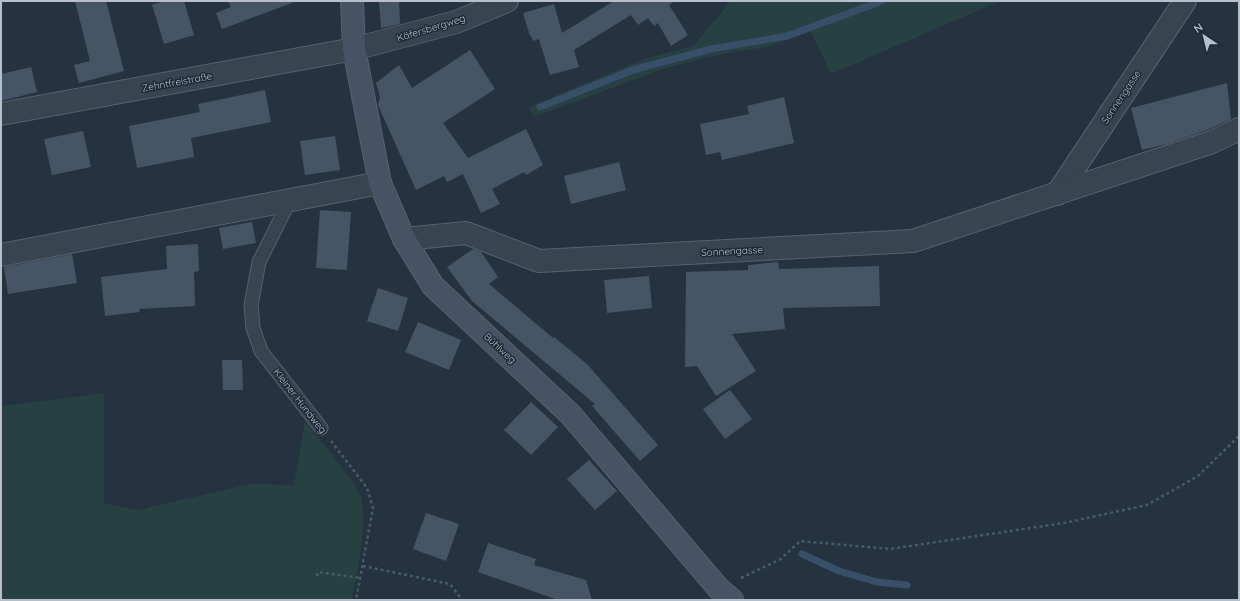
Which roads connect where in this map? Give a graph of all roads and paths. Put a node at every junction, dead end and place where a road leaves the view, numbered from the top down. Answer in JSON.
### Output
{"nodes":[{"id":1,"x":352,"y":1,"type":"edge"},
{"id":2,"x":507,"y":1,"type":"edge"},
{"id":3,"x":1185,"y":1,"type":"edge"},
{"id":4,"x":354,"y":50,"type":"junction"},
{"id":5,"x":1,"y":114,"type":"edge"},
{"id":6,"x":1239,"y":128,"type":"edge"},
{"id":7,"x":380,"y":183,"type":"junction"},
{"id":8,"x":1057,"y":194,"type":"junction"},
{"id":9,"x":290,"y":200,"type":"junction"},
{"id":10,"x":404,"y":239,"type":"junction"},
{"id":11,"x":1,"y":255,"type":"edge"},
{"id":12,"x":321,"y":428,"type":"joint"},
{"id":13,"x":1239,"y":436,"type":"edge"},
{"id":14,"x":363,"y":566,"type":"junction"},
{"id":15,"x":317,"y":576,"type":"dead end"},
{"id":16,"x":361,"y":578,"type":"junction"},
{"id":17,"x":726,"y":594,"type":"edge"},
{"id":18,"x":356,"y":600,"type":"edge"},
{"id":19,"x":462,"y":600,"type":"edge"}],
"edges":[{"from":1,"to":4,"type":"street","name":"Bühlweg"},
{"from":2,"to":4,"type":"street","name":"Käfersbergweg"},
{"from":3,"to":8,"type":"street","name":"Sonnengasse"},
{"from":4,"to":5,"type":"street","name":"Zehntfreistraße"},
{"from":4,"to":7,"type":"street","name":"Bühlweg"},
{"from":6,"to":8,"type":"street","name":"Sonnengasse"},
{"from":7,"to":9,"type":"street"},
{"from":7,"to":10,"type":"street","name":"Bühlweg"},
{"from":8,"to":10,"type":"street","name":"Sonnengasse"},
{"from":9,"to":11,"type":"street"},
{"from":9,"to":12,"type":"lane","name":"Kleiner Hundweg"},
{"from":10,"to":17,"type":"street","name":"Bühlweg"},
{"from":12,"to":14,"type":"path","name":"Kleiner Hundweg"},
{"from":13,"to":17,"type":"path"},
{"from":14,"to":16,"type":"path","name":"Kleiner Hundweg"},
{"from":14,"to":19,"type":"path"},
{"from":15,"to":16,"type":"path"},
{"from":16,"to":18,"type":"path","name":"Kleiner Hundweg"}]}
